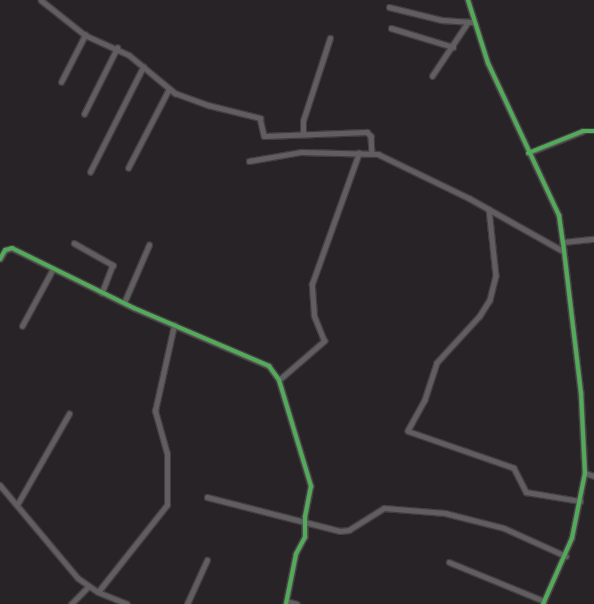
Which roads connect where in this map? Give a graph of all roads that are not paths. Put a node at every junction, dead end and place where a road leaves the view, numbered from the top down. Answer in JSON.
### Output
{"nodes":[{"id":1,"x":41,"y":0,"type":"edge"},
{"id":2,"x":468,"y":0,"type":"edge"},
{"id":3,"x":389,"y":7,"type":"dead end"},
{"id":4,"x":471,"y":22,"type":"junction"},
{"id":5,"x":391,"y":28,"type":"dead end"},
{"id":6,"x":85,"y":35,"type":"junction"},
{"id":7,"x":330,"y":38,"type":"dead end"},
{"id":8,"x":453,"y":47,"type":"junction"},
{"id":9,"x":117,"y":48,"type":"junction"},
{"id":10,"x":143,"y":67,"type":"junction"},
{"id":11,"x":432,"y":76,"type":"dead end"},
{"id":12,"x":61,"y":82,"type":"dead end"},
{"id":13,"x":168,"y":89,"type":"junction"},
{"id":14,"x":84,"y":114,"type":"dead end"},
{"id":15,"x":594,"y":131,"type":"edge"},
{"id":16,"x":303,"y":133,"type":"junction"},
{"id":17,"x":359,"y":152,"type":"junction"},
{"id":18,"x":372,"y":153,"type":"junction"},
{"id":19,"x":528,"y":153,"type":"junction"},
{"id":20,"x":249,"y":161,"type":"dead end"},
{"id":21,"x":128,"y":168,"type":"dead end"},
{"id":22,"x":90,"y":172,"type":"dead end"},
{"id":23,"x":489,"y":209,"type":"junction"},
{"id":24,"x":594,"y":239,"type":"edge"},
{"id":25,"x":563,"y":242,"type":"junction"},
{"id":26,"x":74,"y":243,"type":"dead end"},
{"id":27,"x":149,"y":245,"type":"dead end"},
{"id":28,"x":564,"y":251,"type":"junction"},
{"id":29,"x":0,"y":259,"type":"edge"},
{"id":30,"x":53,"y":269,"type":"junction"},
{"id":31,"x":102,"y":292,"type":"junction"},
{"id":32,"x":124,"y":303,"type":"junction"},
{"id":33,"x":174,"y":325,"type":"junction"},
{"id":34,"x":22,"y":326,"type":"dead end"},
{"id":35,"x":278,"y":380,"type":"junction"},
{"id":36,"x":69,"y":414,"type":"dead end"},
{"id":37,"x":585,"y":473,"type":"junction"},
{"id":38,"x":594,"y":476,"type":"edge"},
{"id":39,"x":0,"y":485,"type":"edge"},
{"id":40,"x":207,"y":497,"type":"dead end"},
{"id":41,"x":580,"y":501,"type":"junction"},
{"id":42,"x":17,"y":505,"type":"junction"},
{"id":43,"x":305,"y":523,"type":"junction"},
{"id":44,"x":566,"y":556,"type":"junction"},
{"id":45,"x":207,"y":560,"type":"dead end"},
{"id":46,"x":449,"y":562,"type":"dead end"},
{"id":47,"x":88,"y":587,"type":"junction"},
{"id":48,"x":98,"y":592,"type":"junction"},
{"id":49,"x":286,"y":602,"type":"edge"},
{"id":50,"x":544,"y":603,"type":"edge"},
{"id":51,"x":70,"y":604,"type":"edge"},
{"id":52,"x":127,"y":604,"type":"edge"},
{"id":53,"x":187,"y":604,"type":"edge"},
{"id":54,"x":297,"y":604,"type":"edge"}],
"edges":[{"from":1,"to":6,"type":"street"},
{"from":2,"to":4,"type":"street"},
{"from":3,"to":4,"type":"street"},
{"from":4,"to":8,"type":"street"},
{"from":4,"to":19,"type":"street"},
{"from":5,"to":8,"type":"street"},
{"from":6,"to":9,"type":"street"},
{"from":6,"to":12,"type":"street"},
{"from":7,"to":16,"type":"street"},
{"from":8,"to":11,"type":"street"},
{"from":9,"to":10,"type":"street"},
{"from":9,"to":14,"type":"street"},
{"from":10,"to":13,"type":"street"},
{"from":10,"to":22,"type":"street"},
{"from":13,"to":16,"type":"street"},
{"from":13,"to":21,"type":"street"},
{"from":15,"to":19,"type":"street"},
{"from":16,"to":18,"type":"street"},
{"from":17,"to":18,"type":"street"},
{"from":17,"to":20,"type":"street"},
{"from":17,"to":35,"type":"street"},
{"from":18,"to":23,"type":"street"},
{"from":19,"to":25,"type":"street"},
{"from":23,"to":28,"type":"street"},
{"from":23,"to":41,"type":"street"},
{"from":24,"to":25,"type":"street"},
{"from":25,"to":28,"type":"street"},
{"from":26,"to":31,"type":"street"},
{"from":27,"to":32,"type":"street"},
{"from":28,"to":37,"type":"street"},
{"from":29,"to":30,"type":"street"},
{"from":30,"to":31,"type":"street"},
{"from":30,"to":34,"type":"street"},
{"from":31,"to":32,"type":"street"},
{"from":32,"to":33,"type":"street"},
{"from":33,"to":35,"type":"street"},
{"from":33,"to":48,"type":"street"},
{"from":35,"to":43,"type":"street"},
{"from":36,"to":42,"type":"street"},
{"from":37,"to":38,"type":"street"},
{"from":37,"to":41,"type":"street"},
{"from":39,"to":42,"type":"street"},
{"from":40,"to":43,"type":"street"},
{"from":41,"to":44,"type":"street"},
{"from":42,"to":47,"type":"street"},
{"from":43,"to":44,"type":"street"},
{"from":43,"to":49,"type":"street"},
{"from":44,"to":50,"type":"street"},
{"from":45,"to":53,"type":"street"},
{"from":46,"to":50,"type":"street"},
{"from":47,"to":48,"type":"street"},
{"from":47,"to":51,"type":"street"},
{"from":48,"to":52,"type":"street"},
{"from":49,"to":54,"type":"street"}]}
